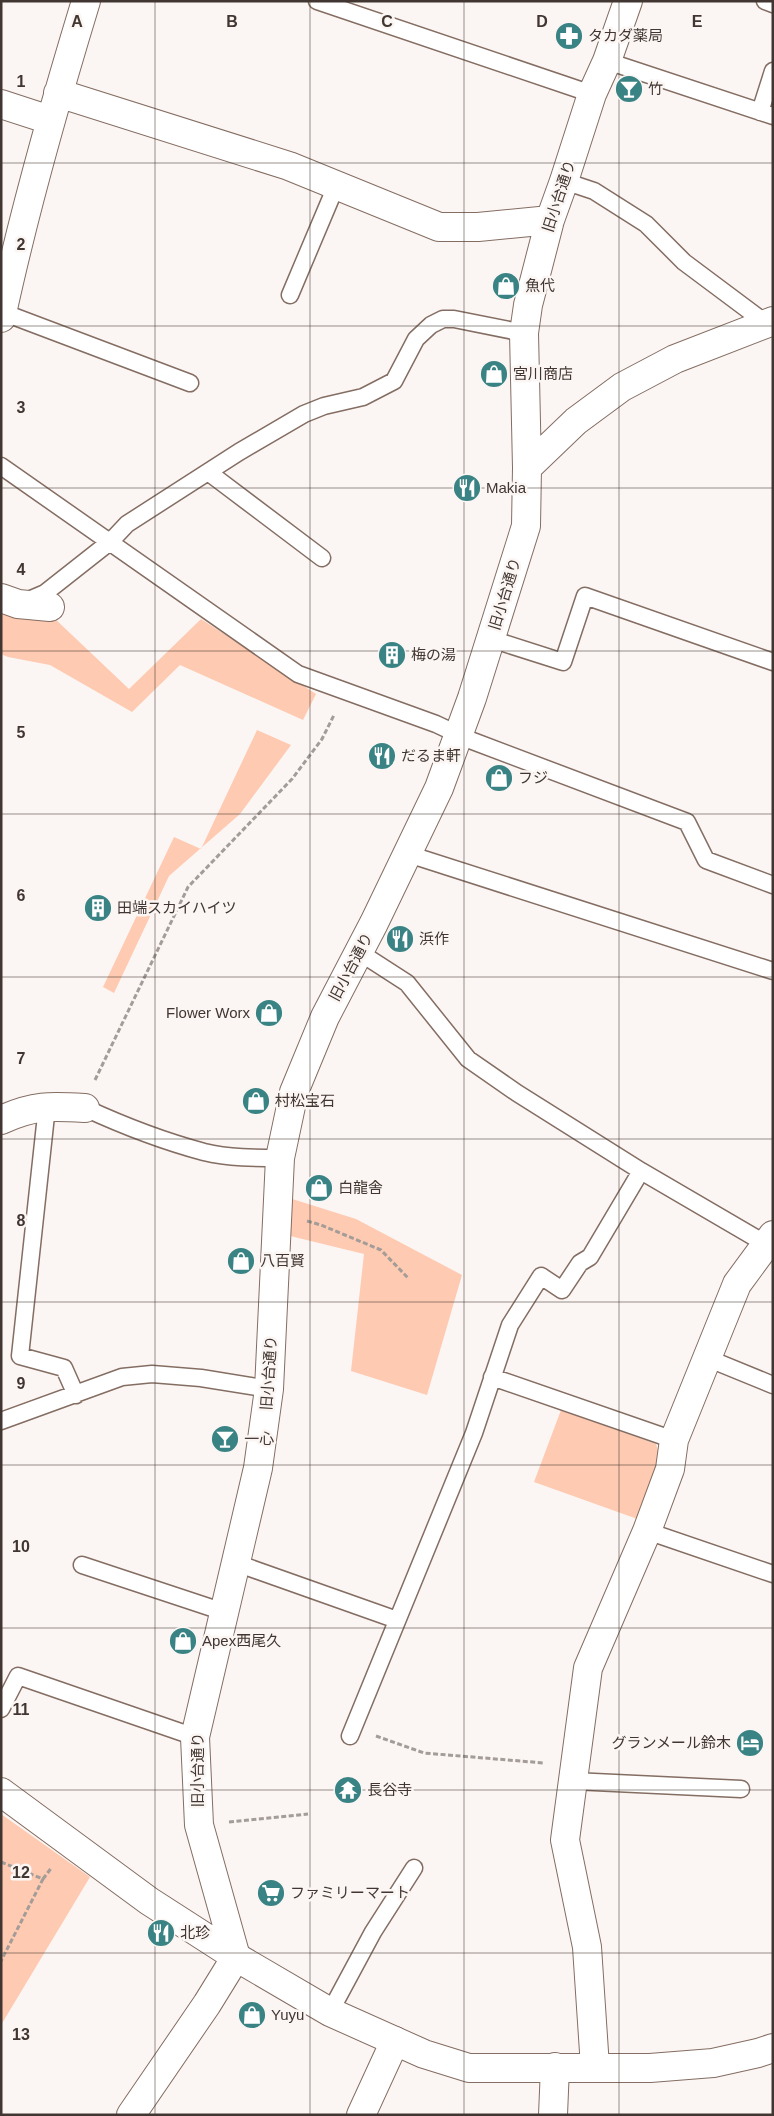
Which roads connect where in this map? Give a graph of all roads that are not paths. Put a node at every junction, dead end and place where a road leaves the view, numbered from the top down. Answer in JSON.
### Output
{"nodes":[{"id":1,"x":86,"y":1,"type":"edge"},
{"id":2,"x":318,"y":1,"type":"edge"},
{"id":3,"x":628,"y":1,"type":"edge"},
{"id":4,"x":765,"y":1,"type":"edge"},
{"id":5,"x":773,"y":4,"type":"edge"},
{"id":6,"x":607,"y":61,"type":"junction"},
{"id":7,"x":773,"y":71,"type":"edge"},
{"id":8,"x":58,"y":93,"type":"junction"},
{"id":9,"x":592,"y":94,"type":"junction"},
{"id":10,"x":1,"y":104,"type":"edge"},
{"id":11,"x":766,"y":114,"type":"edge"},
{"id":12,"x":50,"y":120,"type":"junction"},
{"id":13,"x":564,"y":182,"type":"junction"},
{"id":14,"x":336,"y":186,"type":"junction"},
{"id":15,"x":550,"y":220,"type":"junction"},
{"id":16,"x":8,"y":254,"type":"edge"},
{"id":17,"x":290,"y":295,"type":"dead end"},
{"id":18,"x":2,"y":315,"type":"edge"},
{"id":19,"x":770,"y":322,"type":"edge"},
{"id":20,"x":524,"y":333,"type":"junction"},
{"id":21,"x":190,"y":384,"type":"dead end"},
{"id":22,"x":1,"y":466,"type":"edge"},
{"id":23,"x":527,"y":468,"type":"junction"},
{"id":24,"x":208,"y":472,"type":"junction"},
{"id":25,"x":111,"y":542,"type":"junction"},
{"id":26,"x":322,"y":558,"type":"dead end"},
{"id":27,"x":9,"y":601,"type":"edge"},
{"id":28,"x":50,"y":607,"type":"dead end"},
{"id":29,"x":491,"y":639,"type":"junction"},
{"id":30,"x":773,"y":662,"type":"edge"},
{"id":31,"x":458,"y":733,"type":"junction"},
{"id":32,"x":408,"y":854,"type":"junction"},
{"id":33,"x":773,"y":885,"type":"edge"},
{"id":34,"x":359,"y":952,"type":"junction"},
{"id":35,"x":773,"y":971,"type":"edge"},
{"id":36,"x":47,"y":1106,"type":"junction"},
{"id":37,"x":85,"y":1108,"type":"joint"},
{"id":38,"x":1,"y":1120,"type":"edge"},
{"id":39,"x":280,"y":1158,"type":"junction"},
{"id":40,"x":641,"y":1171,"type":"junction"},
{"id":41,"x":770,"y":1239,"type":"edge"},
{"id":42,"x":707,"y":1358,"type":"junction"},
{"id":43,"x":492,"y":1377,"type":"junction"},
{"id":44,"x":773,"y":1385,"type":"edge"},
{"id":45,"x":270,"y":1389,"type":"junction"},
{"id":46,"x":76,"y":1394,"type":"junction"},
{"id":47,"x":1,"y":1421,"type":"edge"},
{"id":48,"x":674,"y":1440,"type":"junction"},
{"id":49,"x":647,"y":1531,"type":"junction"},
{"id":50,"x":236,"y":1563,"type":"junction"},
{"id":51,"x":82,"y":1565,"type":"dead end"},
{"id":52,"x":773,"y":1574,"type":"edge"},
{"id":53,"x":224,"y":1612,"type":"junction"},
{"id":54,"x":397,"y":1620,"type":"junction"},
{"id":55,"x":1,"y":1709,"type":"edge"},
{"id":56,"x":352,"y":1732,"type":"road end"},
{"id":57,"x":195,"y":1737,"type":"junction"},
{"id":58,"x":574,"y":1773,"type":"junction"},
{"id":59,"x":741,"y":1789,"type":"dead end"},
{"id":60,"x":1,"y":1792,"type":"edge"},
{"id":61,"x":414,"y":1868,"type":"dead end"},
{"id":62,"x":236,"y":1957,"type":"junction"},
{"id":63,"x":330,"y":2012,"type":"junction"},
{"id":64,"x":394,"y":2041,"type":"junction"},
{"id":65,"x":773,"y":2048,"type":"edge"},
{"id":66,"x":556,"y":2067,"type":"junction"},
{"id":67,"x":595,"y":2068,"type":"junction"},
{"id":68,"x":131,"y":2115,"type":"edge"},
{"id":69,"x":361,"y":2115,"type":"edge"},
{"id":70,"x":553,"y":2115,"type":"edge"}],
"edges":[{"from":1,"to":8,"type":"street"},
{"from":2,"to":9,"type":"lane"},
{"from":3,"to":6,"type":"street","name":"旧小台通り"},
{"from":4,"to":5,"type":"lane"},
{"from":6,"to":9,"type":"street","name":"旧小台通り"},
{"from":6,"to":11,"type":"lane"},
{"from":7,"to":11,"type":"lane"},
{"from":8,"to":12,"type":"street"},
{"from":8,"to":14,"type":"street"},
{"from":9,"to":13,"type":"street","name":"旧小台通り"},
{"from":10,"to":12,"type":"street"},
{"from":12,"to":16,"type":"street"},
{"from":13,"to":15,"type":"street","name":"旧小台通り"},
{"from":13,"to":19,"type":"lane"},
{"from":14,"to":15,"type":"street"},
{"from":14,"to":17,"type":"lane"},
{"from":15,"to":20,"type":"street","name":"旧小台通り"},
{"from":16,"to":18,"type":"street"},
{"from":18,"to":21,"type":"lane"},
{"from":19,"to":23,"type":"street"},
{"from":20,"to":23,"type":"street","name":"旧小台通り"},
{"from":20,"to":24,"type":"lane"},
{"from":22,"to":25,"type":"lane"},
{"from":23,"to":29,"type":"street","name":"旧小台通り"},
{"from":24,"to":25,"type":"lane"},
{"from":24,"to":26,"type":"lane"},
{"from":25,"to":27,"type":"lane"},
{"from":25,"to":31,"type":"lane"},
{"from":27,"to":28,"type":"street"},
{"from":29,"to":30,"type":"lane"},
{"from":29,"to":31,"type":"street","name":"旧小台通り"},
{"from":31,"to":32,"type":"street","name":"旧小台通り"},
{"from":31,"to":33,"type":"lane"},
{"from":32,"to":34,"type":"street","name":"旧小台通り"},
{"from":32,"to":35,"type":"lane"},
{"from":34,"to":39,"type":"street","name":"旧小台通り"},
{"from":34,"to":40,"type":"lane"},
{"from":36,"to":37,"type":"street"},
{"from":36,"to":38,"type":"street"},
{"from":36,"to":46,"type":"lane"},
{"from":37,"to":39,"type":"lane"},
{"from":39,"to":45,"type":"street","name":"旧小台通り"},
{"from":40,"to":41,"type":"lane"},
{"from":40,"to":43,"type":"lane"},
{"from":41,"to":42,"type":"street"},
{"from":42,"to":44,"type":"lane"},
{"from":42,"to":48,"type":"street"},
{"from":43,"to":48,"type":"lane"},
{"from":43,"to":54,"type":"lane"},
{"from":45,"to":46,"type":"lane"},
{"from":45,"to":50,"type":"street","name":"旧小台通り"},
{"from":46,"to":47,"type":"lane"},
{"from":48,"to":49,"type":"street"},
{"from":49,"to":52,"type":"lane"},
{"from":49,"to":58,"type":"street"},
{"from":50,"to":53,"type":"street","name":"旧小台通り"},
{"from":50,"to":54,"type":"lane"},
{"from":51,"to":53,"type":"lane"},
{"from":53,"to":57,"type":"street","name":"旧小台通り"},
{"from":54,"to":56,"type":"lane"},
{"from":55,"to":57,"type":"lane"},
{"from":57,"to":62,"type":"street","name":"旧小台通り"},
{"from":58,"to":59,"type":"lane"},
{"from":58,"to":67,"type":"street"},
{"from":60,"to":62,"type":"street"},
{"from":61,"to":63,"type":"lane"},
{"from":62,"to":63,"type":"street"},
{"from":62,"to":68,"type":"street"},
{"from":63,"to":64,"type":"street"},
{"from":64,"to":66,"type":"street"},
{"from":64,"to":69,"type":"street"},
{"from":65,"to":67,"type":"street"},
{"from":66,"to":67,"type":"street"},
{"from":66,"to":70,"type":"street"}]}
